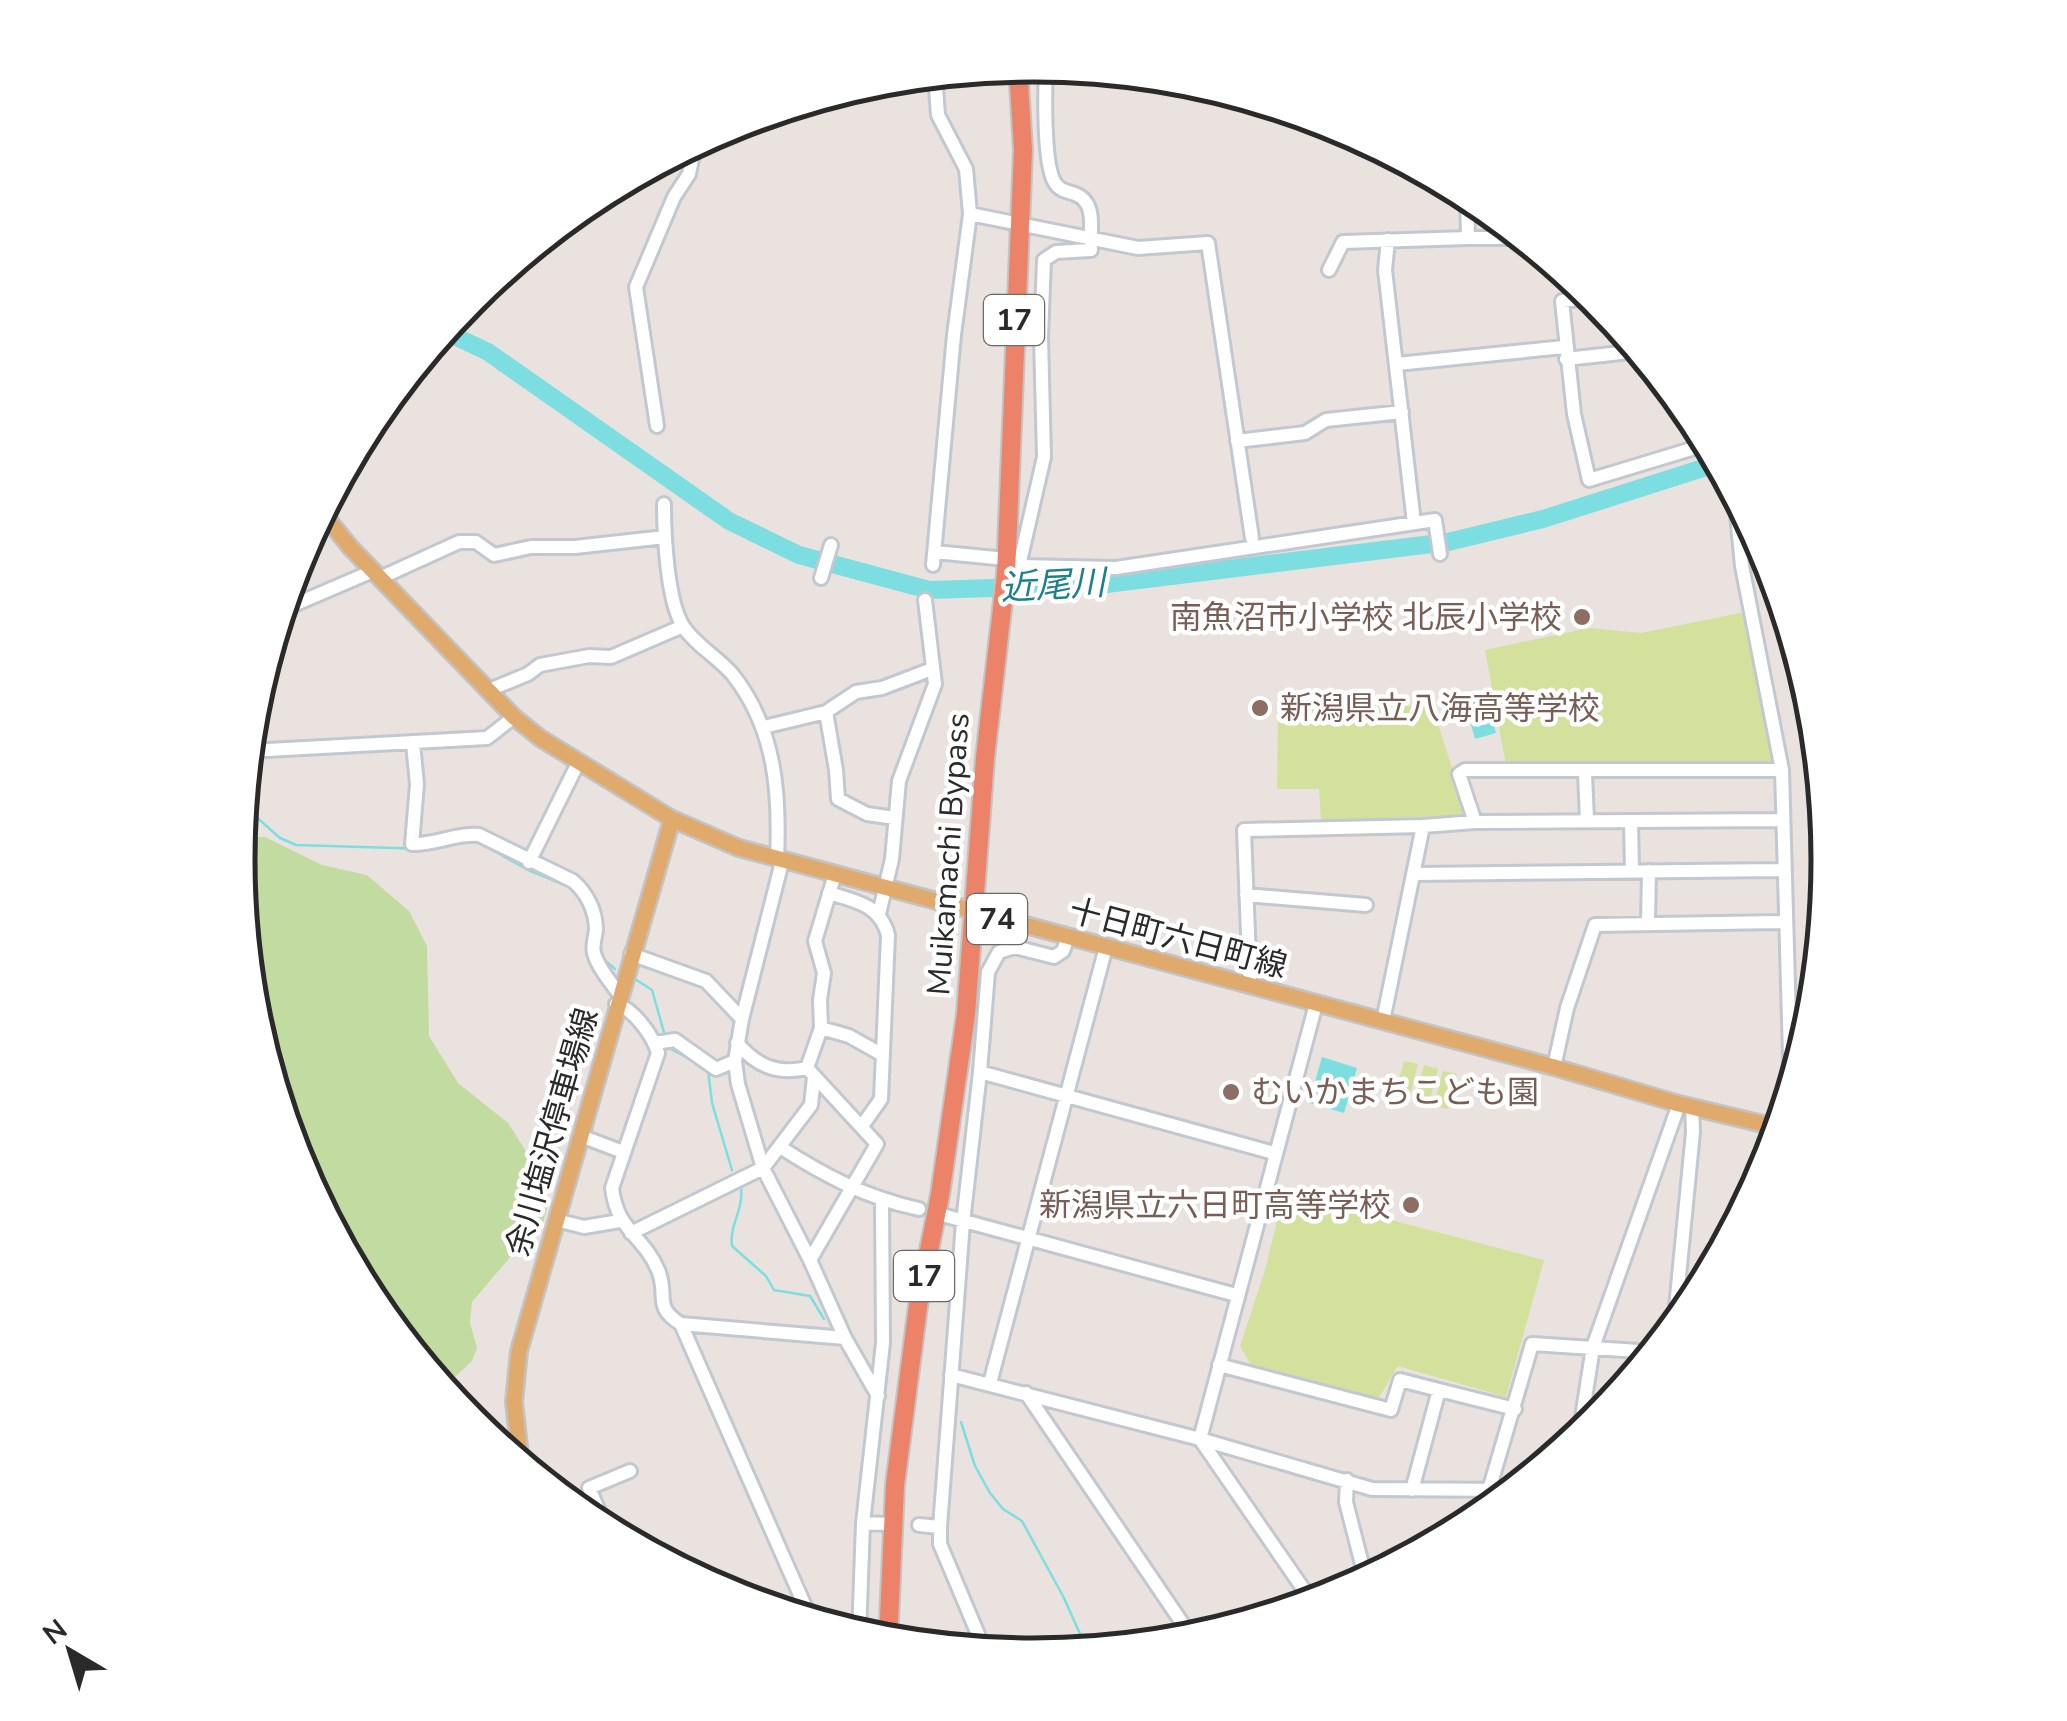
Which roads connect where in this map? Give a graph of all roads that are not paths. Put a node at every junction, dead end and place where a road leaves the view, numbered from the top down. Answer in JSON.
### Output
{"nodes":[{"id":1,"x":1046,"y":82,"type":"edge"},
{"id":2,"x":1019,"y":83,"type":"edge"},
{"id":3,"x":936,"y":89,"type":"edge"},
{"id":4,"x":691,"y":162,"type":"edge"},
{"id":5,"x":970,"y":214,"type":"junction"},
{"id":6,"x":1467,"y":215,"type":"edge"},
{"id":7,"x":1018,"y":224,"type":"junction"},
{"id":8,"x":1090,"y":236,"type":"junction"},
{"id":9,"x":1468,"y":238,"type":"junction"},
{"id":10,"x":1500,"y":238,"type":"edge"},
{"id":11,"x":1388,"y":240,"type":"junction"},
{"id":12,"x":1329,"y":270,"type":"dead end"},
{"id":13,"x":1573,"y":300,"type":"edge"},
{"id":14,"x":1621,"y":352,"type":"edge"},
{"id":15,"x":1565,"y":353,"type":"junction"},
{"id":16,"x":1397,"y":364,"type":"junction"},
{"id":17,"x":1402,"y":412,"type":"junction"},
{"id":18,"x":656,"y":426,"type":"dead end"},
{"id":19,"x":1237,"y":441,"type":"junction"},
{"id":20,"x":1693,"y":449,"type":"edge"},
{"id":21,"x":664,"y":504,"type":"dead end"},
{"id":22,"x":1414,"y":523,"type":"junction"},
{"id":23,"x":332,"y":525,"type":"edge"},
{"id":24,"x":1739,"y":534,"type":"edge"},
{"id":25,"x":665,"y":537,"type":"junction"},
{"id":26,"x":1252,"y":538,"type":"dead end"},
{"id":27,"x":831,"y":545,"type":"dead end"},
{"id":28,"x":1440,"y":552,"type":"dead end"},
{"id":29,"x":1009,"y":567,"type":"junction"},
{"id":30,"x":377,"y":575,"type":"junction"},
{"id":31,"x":822,"y":578,"type":"dead end"},
{"id":32,"x":926,"y":600,"type":"dead end"},
{"id":33,"x":299,"y":604,"type":"edge"},
{"id":34,"x":683,"y":626,"type":"junction"},
{"id":35,"x":932,"y":668,"type":"junction"},
{"id":36,"x":489,"y":690,"type":"junction"},
{"id":37,"x":826,"y":712,"type":"junction"},
{"id":38,"x":514,"y":717,"type":"junction"},
{"id":39,"x":764,"y":727,"type":"junction"},
{"id":40,"x":413,"y":744,"type":"junction"},
{"id":41,"x":263,"y":750,"type":"edge"},
{"id":42,"x":579,"y":761,"type":"junction"},
{"id":43,"x":1782,"y":770,"type":"junction"},
{"id":44,"x":1585,"y":772,"type":"junction"},
{"id":45,"x":895,"y":818,"type":"junction"},
{"id":46,"x":672,"y":819,"type":"junction"},
{"id":47,"x":1783,"y":820,"type":"junction"},
{"id":48,"x":1587,"y":821,"type":"junction"},
{"id":49,"x":1631,"y":821,"type":"junction"},
{"id":50,"x":1475,"y":822,"type":"junction"},
{"id":51,"x":1423,"y":826,"type":"junction"},
{"id":52,"x":779,"y":861,"type":"junction"},
{"id":53,"x":529,"y":862,"type":"junction"},
{"id":54,"x":1784,"y":870,"type":"junction"},
{"id":55,"x":1632,"y":872,"type":"junction"},
{"id":56,"x":1649,"y":872,"type":"junction"},
{"id":57,"x":836,"y":874,"type":"junction"},
{"id":58,"x":1414,"y":874,"type":"junction"},
{"id":59,"x":886,"y":888,"type":"junction"},
{"id":60,"x":829,"y":893,"type":"junction"},
{"id":61,"x":1246,"y":894,"type":"junction"},
{"id":62,"x":1366,"y":906,"type":"dead end"},
{"id":63,"x":975,"y":913,"type":"junction"},
{"id":64,"x":879,"y":914,"type":"junction"},
{"id":65,"x":1648,"y":922,"type":"junction"},
{"id":66,"x":1785,"y":922,"type":"junction"},
{"id":67,"x":1068,"y":938,"type":"junction"},
{"id":68,"x":1106,"y":947,"type":"junction"},
{"id":69,"x":630,"y":954,"type":"junction"},
{"id":70,"x":1250,"y":986,"type":"junction"},
{"id":71,"x":618,"y":999,"type":"junction"},
{"id":72,"x":1316,"y":1004,"type":"junction"},
{"id":73,"x":742,"y":1018,"type":"junction"},
{"id":74,"x":1384,"y":1021,"type":"junction"},
{"id":75,"x":821,"y":1028,"type":"junction"},
{"id":76,"x":655,"y":1043,"type":"junction"},
{"id":77,"x":738,"y":1043,"type":"junction"},
{"id":78,"x":1789,"y":1044,"type":"edge"},
{"id":79,"x":881,"y":1054,"type":"junction"},
{"id":80,"x":735,"y":1062,"type":"junction"},
{"id":81,"x":1554,"y":1067,"type":"junction"},
{"id":82,"x":980,"y":1072,"type":"junction"},
{"id":83,"x":811,"y":1073,"type":"junction"},
{"id":84,"x":1065,"y":1095,"type":"junction"},
{"id":85,"x":1686,"y":1105,"type":"junction"},
{"id":86,"x":1765,"y":1124,"type":"edge"},
{"id":87,"x":862,"y":1126,"type":"junction"},
{"id":88,"x":580,"y":1136,"type":"junction"},
{"id":89,"x":780,"y":1147,"type":"junction"},
{"id":90,"x":624,"y":1152,"type":"junction"},
{"id":91,"x":1274,"y":1153,"type":"junction"},
{"id":92,"x":763,"y":1168,"type":"junction"},
{"id":93,"x":852,"y":1190,"type":"junction"},
{"id":94,"x":882,"y":1201,"type":"junction"},
{"id":95,"x":919,"y":1209,"type":"dead end"},
{"id":96,"x":946,"y":1216,"type":"dead end"},
{"id":97,"x":556,"y":1220,"type":"junction"},
{"id":98,"x":620,"y":1221,"type":"junction"},
{"id":99,"x":963,"y":1222,"type":"junction"},
{"id":100,"x":632,"y":1233,"type":"junction"},
{"id":101,"x":1028,"y":1239,"type":"junction"},
{"id":102,"x":810,"y":1260,"type":"junction"},
{"id":103,"x":1236,"y":1295,"type":"junction"},
{"id":104,"x":1677,"y":1297,"type":"edge"},
{"id":105,"x":681,"y":1324,"type":"junction"},
{"id":106,"x":845,"y":1338,"type":"junction"},
{"id":107,"x":1594,"y":1347,"type":"junction"},
{"id":108,"x":1637,"y":1351,"type":"edge"},
{"id":109,"x":1218,"y":1366,"type":"junction"},
{"id":110,"x":951,"y":1374,"type":"junction"},
{"id":111,"x":990,"y":1383,"type":"junction"},
{"id":112,"x":1439,"y":1390,"type":"junction"},
{"id":113,"x":1026,"y":1393,"type":"junction"},
{"id":114,"x":878,"y":1396,"type":"junction"},
{"id":115,"x":1515,"y":1409,"type":"junction"},
{"id":116,"x":1583,"y":1412,"type":"edge"},
{"id":117,"x":1200,"y":1439,"type":"junction"},
{"id":118,"x":519,"y":1444,"type":"edge"},
{"id":119,"x":630,"y":1471,"type":"dead end"},
{"id":120,"x":1347,"y":1480,"type":"junction"},
{"id":121,"x":1412,"y":1490,"type":"junction"},
{"id":122,"x":1489,"y":1490,"type":"joint"},
{"id":123,"x":595,"y":1503,"type":"edge"},
{"id":124,"x":863,"y":1523,"type":"junction"},
{"id":125,"x":887,"y":1524,"type":"dead end"},
{"id":126,"x":920,"y":1525,"type":"dead end"},
{"id":127,"x":940,"y":1528,"type":"junction"},
{"id":128,"x":1364,"y":1564,"type":"edge"},
{"id":129,"x":1304,"y":1589,"type":"edge"},
{"id":130,"x":804,"y":1603,"type":"edge"},
{"id":131,"x":860,"y":1619,"type":"edge"},
{"id":132,"x":1183,"y":1624,"type":"edge"},
{"id":133,"x":889,"y":1625,"type":"edge"},
{"id":134,"x":979,"y":1637,"type":"edge"}],
"edges":[{"from":1,"to":8,"type":"street"},
{"from":2,"to":7,"type":"highway","name":"Muikamachi Bypass","number":"17"},
{"from":3,"to":5,"type":"street"},
{"from":4,"to":18,"type":"street"},
{"from":5,"to":7,"type":"street"},
{"from":5,"to":29,"type":"street"},
{"from":6,"to":9,"type":"street"},
{"from":7,"to":8,"type":"street"},
{"from":7,"to":29,"type":"highway","name":"Muikamachi Bypass","number":"17"},
{"from":8,"to":19,"type":"street"},
{"from":8,"to":29,"type":"street"},
{"from":9,"to":10,"type":"street"},
{"from":9,"to":11,"type":"street"},
{"from":11,"to":12,"type":"street"},
{"from":11,"to":16,"type":"street"},
{"from":13,"to":15,"type":"street"},
{"from":14,"to":15,"type":"street"},
{"from":15,"to":16,"type":"street"},
{"from":15,"to":20,"type":"street"},
{"from":16,"to":17,"type":"street"},
{"from":17,"to":19,"type":"street"},
{"from":17,"to":22,"type":"street"},
{"from":19,"to":26,"type":"street"},
{"from":21,"to":25,"type":"street"},
{"from":22,"to":28,"type":"street"},
{"from":22,"to":29,"type":"street"},
{"from":23,"to":30,"type":"main road","name":"十日町六日町線","number":"74"},
{"from":24,"to":43,"type":"street"},
{"from":25,"to":30,"type":"street"},
{"from":25,"to":34,"type":"street"},
{"from":27,"to":31,"type":"street"},
{"from":29,"to":63,"type":"highway","name":"Muikamachi Bypass","number":"17"},
{"from":30,"to":33,"type":"street"},
{"from":30,"to":36,"type":"main road","name":"十日町六日町線","number":"74"},
{"from":32,"to":35,"type":"street"},
{"from":34,"to":36,"type":"street"},
{"from":34,"to":39,"type":"street"},
{"from":35,"to":37,"type":"street"},
{"from":35,"to":45,"type":"street"},
{"from":36,"to":38,"type":"main road","name":"十日町六日町線","number":"74"},
{"from":37,"to":39,"type":"street"},
{"from":37,"to":45,"type":"street"},
{"from":38,"to":40,"type":"street"},
{"from":38,"to":42,"type":"main road","name":"十日町六日町線","number":"74"},
{"from":39,"to":52,"type":"street"},
{"from":40,"to":41,"type":"street"},
{"from":40,"to":53,"type":"street"},
{"from":42,"to":46,"type":"main road","name":"十日町六日町線","number":"74"},
{"from":42,"to":53,"type":"street"},
{"from":43,"to":44,"type":"street"},
{"from":43,"to":47,"type":"street"},
{"from":44,"to":48,"type":"street"},
{"from":44,"to":50,"type":"street"},
{"from":45,"to":59,"type":"street"},
{"from":46,"to":52,"type":"main road","name":"十日町六日町線","number":"74"},
{"from":46,"to":69,"type":"main road","name":"余川塩沢停車場線"},
{"from":47,"to":49,"type":"street"},
{"from":47,"to":54,"type":"street"},
{"from":48,"to":49,"type":"street"},
{"from":48,"to":50,"type":"street"},
{"from":49,"to":55,"type":"street"},
{"from":50,"to":51,"type":"street"},
{"from":51,"to":58,"type":"street"},
{"from":51,"to":61,"type":"street"},
{"from":52,"to":57,"type":"main road","name":"十日町六日町線","number":"74"},
{"from":52,"to":73,"type":"street"},
{"from":53,"to":71,"type":"street"},
{"from":54,"to":56,"type":"street"},
{"from":54,"to":66,"type":"street"},
{"from":55,"to":56,"type":"street"},
{"from":55,"to":58,"type":"street"},
{"from":56,"to":65,"type":"street"},
{"from":57,"to":59,"type":"main road","name":"十日町六日町線","number":"74"},
{"from":57,"to":60,"type":"street"},
{"from":58,"to":74,"type":"street"},
{"from":59,"to":63,"type":"main road","name":"十日町六日町線","number":"74"},
{"from":59,"to":64,"type":"street"},
{"from":60,"to":64,"type":"street"},
{"from":60,"to":75,"type":"street"},
{"from":61,"to":62,"type":"street"},
{"from":61,"to":70,"type":"street"},
{"from":63,"to":67,"type":"main road","name":"十日町六日町線","number":"74"},
{"from":63,"to":133,"type":"highway","name":"Muikamachi Bypass","number":"17"},
{"from":64,"to":79,"type":"street"},
{"from":65,"to":66,"type":"street"},
{"from":65,"to":81,"type":"street"},
{"from":66,"to":78,"type":"street"},
{"from":67,"to":68,"type":"main road","name":"十日町六日町線","number":"74"},
{"from":67,"to":82,"type":"street"},
{"from":68,"to":70,"type":"main road","name":"十日町六日町線","number":"74"},
{"from":68,"to":84,"type":"street"},
{"from":69,"to":71,"type":"main road","name":"余川塩沢停車場線"},
{"from":69,"to":73,"type":"street"},
{"from":70,"to":72,"type":"main road","name":"十日町六日町線","number":"74"},
{"from":71,"to":76,"type":"street"},
{"from":71,"to":88,"type":"main road","name":"余川塩沢停車場線"},
{"from":72,"to":74,"type":"main road","name":"十日町六日町線","number":"74"},
{"from":72,"to":91,"type":"street"},
{"from":73,"to":77,"type":"street"},
{"from":74,"to":81,"type":"main road","name":"十日町六日町線","number":"74"},
{"from":75,"to":79,"type":"street"},
{"from":75,"to":83,"type":"street"},
{"from":76,"to":80,"type":"street"},
{"from":76,"to":90,"type":"street"},
{"from":77,"to":80,"type":"street"},
{"from":77,"to":83,"type":"street"},
{"from":79,"to":87,"type":"street"},
{"from":80,"to":92,"type":"street"},
{"from":81,"to":85,"type":"main road","name":"十日町六日町線","number":"74"},
{"from":82,"to":84,"type":"street"},
{"from":82,"to":99,"type":"street"},
{"from":83,"to":87,"type":"street"},
{"from":83,"to":89,"type":"street"},
{"from":84,"to":91,"type":"street"},
{"from":84,"to":101,"type":"street"},
{"from":85,"to":86,"type":"main road","name":"十日町六日町線","number":"74"},
{"from":85,"to":104,"type":"street"},
{"from":85,"to":107,"type":"street"},
{"from":87,"to":93,"type":"street"},
{"from":88,"to":90,"type":"street"},
{"from":88,"to":97,"type":"main road","name":"余川塩沢停車場線"},
{"from":89,"to":92,"type":"street"},
{"from":89,"to":93,"type":"street"},
{"from":90,"to":98,"type":"street"},
{"from":91,"to":103,"type":"street"},
{"from":92,"to":100,"type":"street"},
{"from":92,"to":102,"type":"street"},
{"from":93,"to":94,"type":"street"},
{"from":93,"to":102,"type":"street"},
{"from":94,"to":95,"type":"street"},
{"from":94,"to":114,"type":"street"},
{"from":96,"to":99,"type":"street"},
{"from":97,"to":98,"type":"street"},
{"from":97,"to":118,"type":"main road","name":"余川塩沢停車場線"},
{"from":98,"to":100,"type":"street"},
{"from":99,"to":101,"type":"street"},
{"from":99,"to":110,"type":"street"},
{"from":100,"to":105,"type":"street"},
{"from":101,"to":103,"type":"street"},
{"from":101,"to":111,"type":"street"},
{"from":102,"to":106,"type":"street"},
{"from":103,"to":109,"type":"street"},
{"from":105,"to":106,"type":"street"},
{"from":105,"to":130,"type":"street"},
{"from":106,"to":114,"type":"street"},
{"from":107,"to":108,"type":"street"},
{"from":107,"to":115,"type":"street"},
{"from":107,"to":116,"type":"street"},
{"from":109,"to":112,"type":"street"},
{"from":109,"to":117,"type":"street"},
{"from":110,"to":111,"type":"street"},
{"from":110,"to":127,"type":"street"},
{"from":111,"to":113,"type":"street"},
{"from":112,"to":115,"type":"street"},
{"from":112,"to":121,"type":"street"},
{"from":113,"to":117,"type":"street"},
{"from":113,"to":132,"type":"street"},
{"from":114,"to":124,"type":"street"},
{"from":115,"to":122,"type":"street"},
{"from":117,"to":120,"type":"street"},
{"from":117,"to":129,"type":"street"},
{"from":119,"to":123,"type":"street"},
{"from":120,"to":121,"type":"street"},
{"from":120,"to":128,"type":"street"},
{"from":121,"to":122,"type":"street"},
{"from":124,"to":125,"type":"street"},
{"from":124,"to":131,"type":"street"},
{"from":126,"to":127,"type":"street"},
{"from":127,"to":134,"type":"street"}]}
